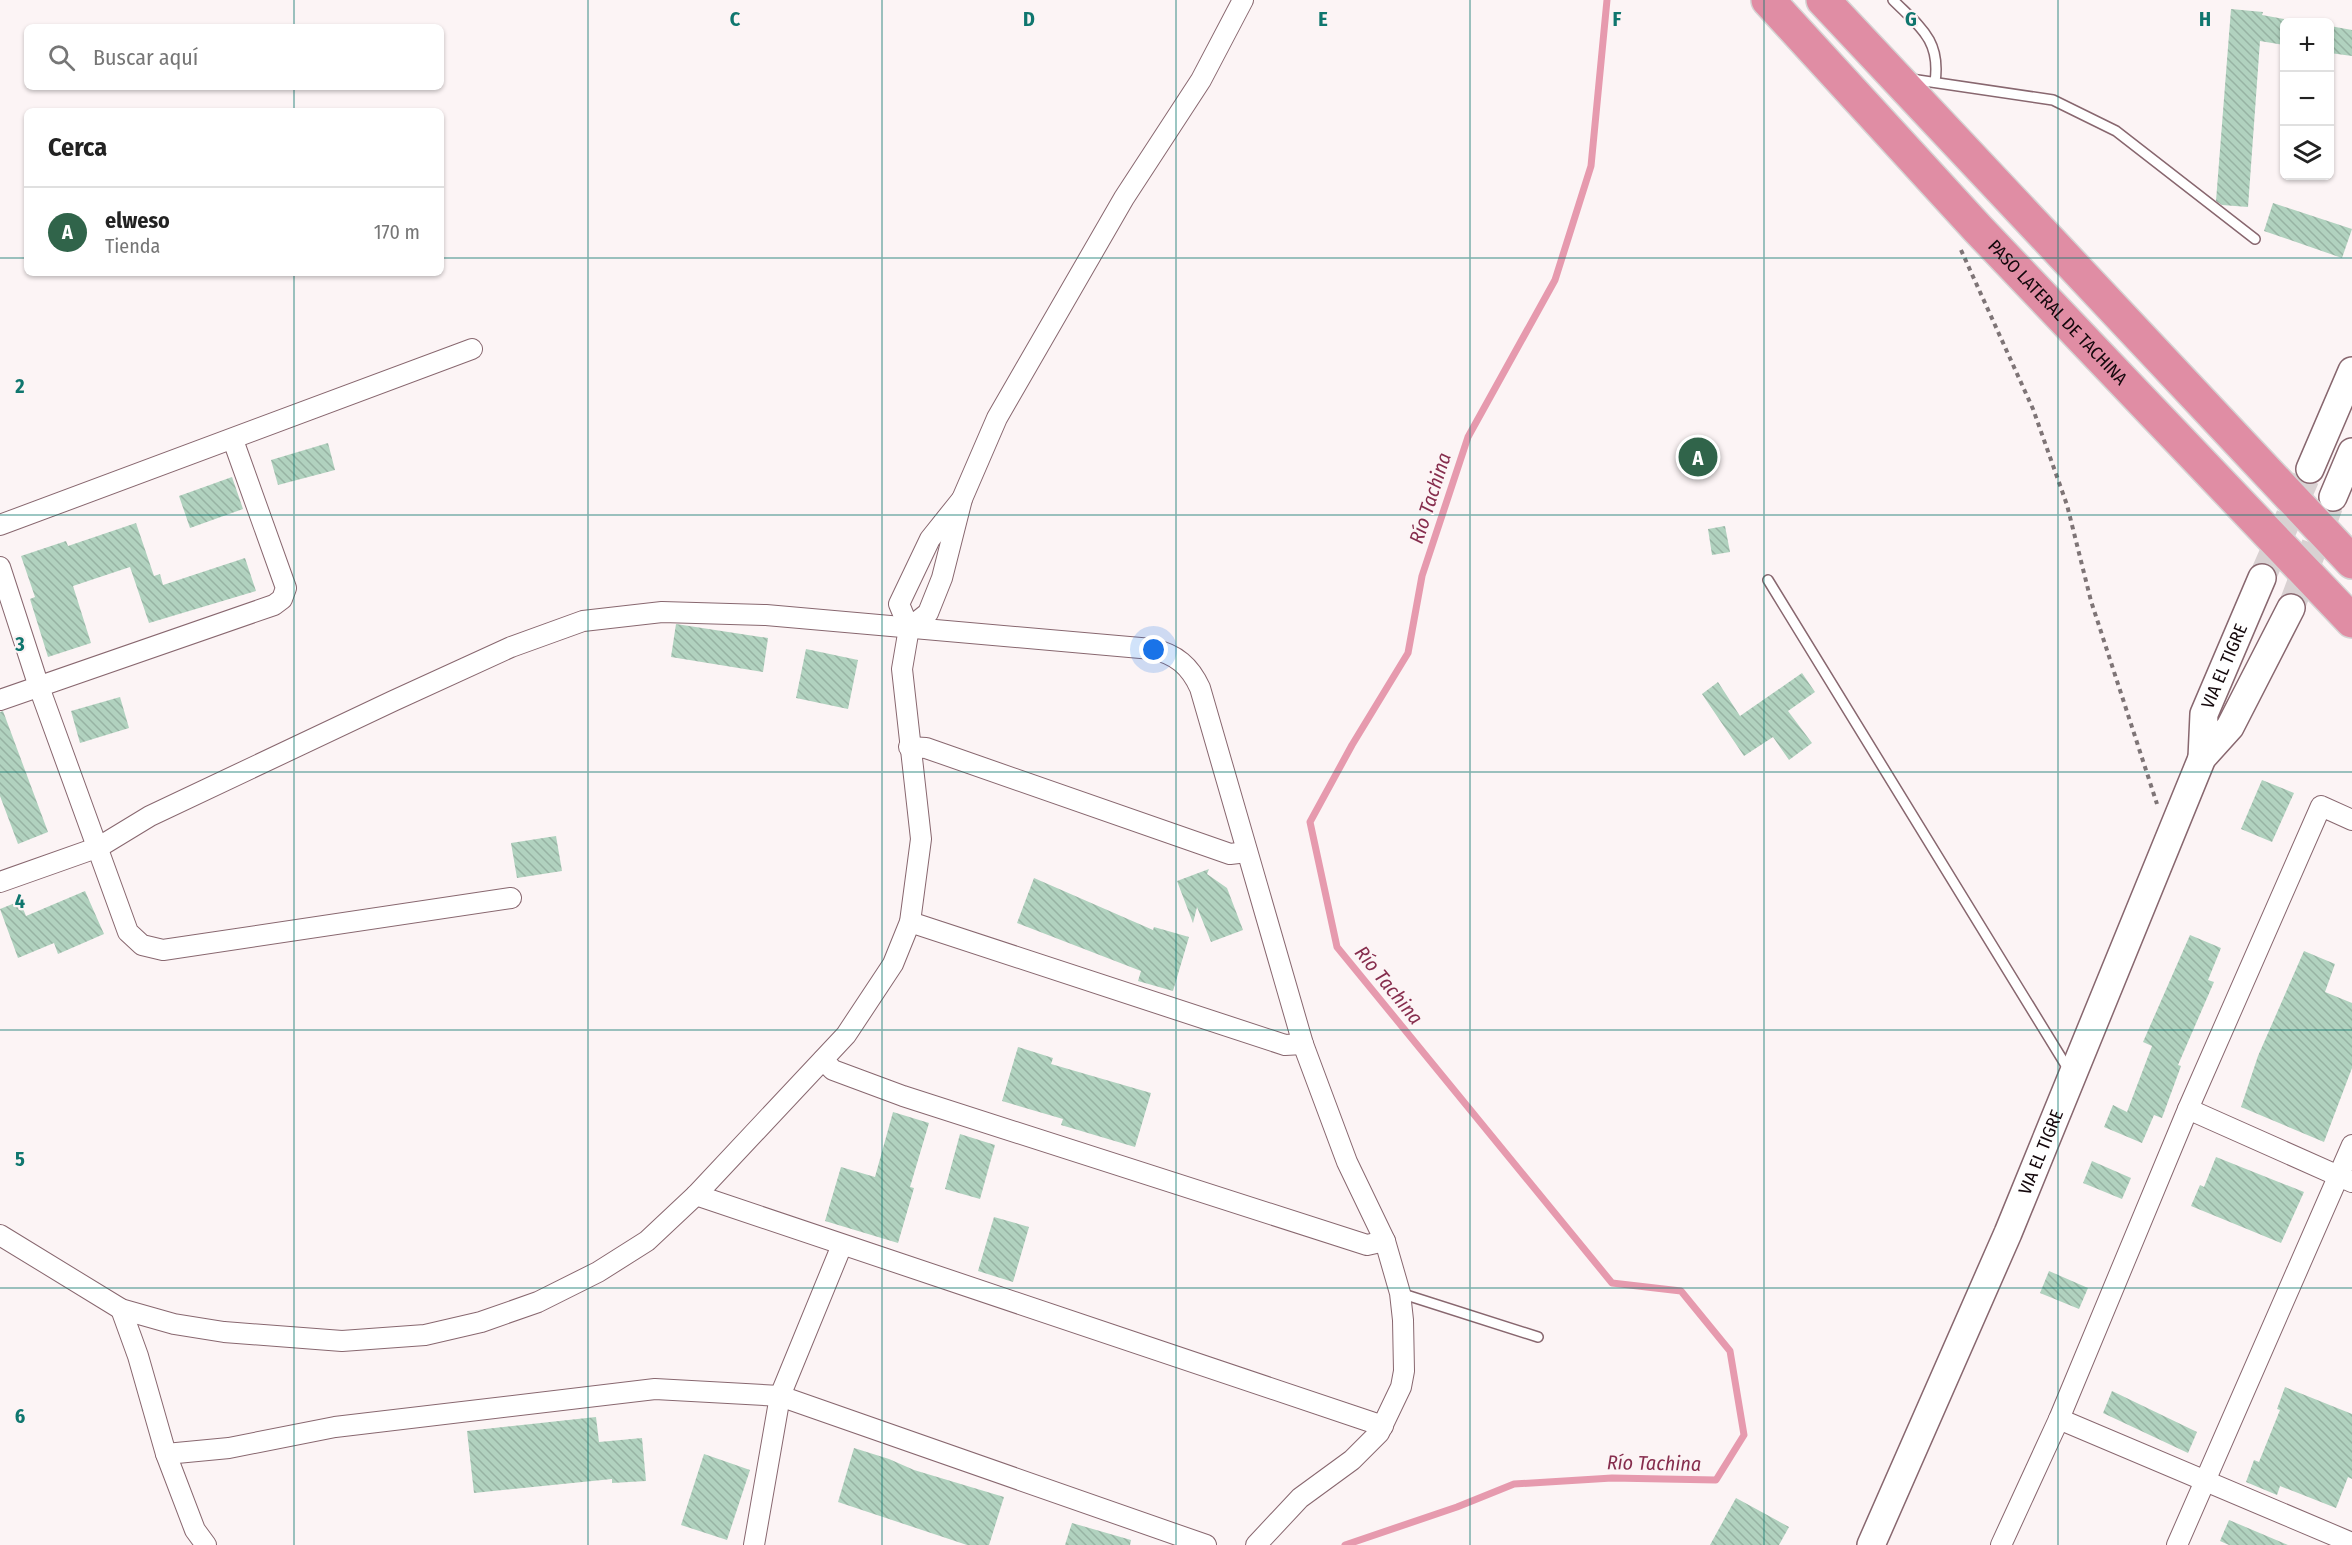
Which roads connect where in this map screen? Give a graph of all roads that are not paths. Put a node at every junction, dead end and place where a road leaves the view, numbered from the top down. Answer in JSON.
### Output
{"nodes":[{"id":1,"x":1243,"y":0,"type":"edge"},
{"id":2,"x":1768,"y":0,"type":"edge"},
{"id":3,"x":1823,"y":0,"type":"edge"},
{"id":4,"x":1893,"y":0,"type":"edge"},
{"id":5,"x":1856,"y":35,"type":"junction"},
{"id":6,"x":1827,"y":63,"type":"junction"},
{"id":7,"x":1894,"y":76,"type":"junction"},
{"id":8,"x":1935,"y":82,"type":"junction"},
{"id":9,"x":2255,"y":239,"type":"dead end"},
{"id":10,"x":472,"y":349,"type":"dead end"},
{"id":11,"x":2352,"y":371,"type":"edge"},
{"id":12,"x":233,"y":440,"type":"junction"},
{"id":13,"x":2352,"y":452,"type":"edge"},
{"id":14,"x":2310,"y":470,"type":"tunnel mouth"},
{"id":15,"x":2333,"y":497,"type":"tunnel mouth"},
{"id":16,"x":962,"y":499,"type":"junction"},
{"id":17,"x":0,"y":525,"type":"edge"},
{"id":18,"x":2352,"y":562,"type":"edge"},
{"id":19,"x":0,"y":567,"type":"edge"},
{"id":20,"x":2262,"y":578,"type":"tunnel mouth"},
{"id":21,"x":1768,"y":580,"type":"dead end"},
{"id":22,"x":2291,"y":608,"type":"tunnel mouth"},
{"id":23,"x":2352,"y":621,"type":"edge"},
{"id":24,"x":909,"y":628,"type":"junction"},
{"id":25,"x":39,"y":687,"type":"junction"},
{"id":26,"x":0,"y":700,"type":"edge"},
{"id":27,"x":909,"y":747,"type":"junction"},
{"id":28,"x":2202,"y":758,"type":"junction"},
{"id":29,"x":2352,"y":820,"type":"edge"},
{"id":30,"x":99,"y":847,"type":"junction"},
{"id":31,"x":1247,"y":852,"type":"junction"},
{"id":32,"x":0,"y":882,"type":"edge"},
{"id":33,"x":512,"y":898,"type":"dead end"},
{"id":34,"x":910,"y":922,"type":"junction"},
{"id":35,"x":1303,"y":1044,"type":"junction"},
{"id":36,"x":823,"y":1060,"type":"junction"},
{"id":37,"x":2072,"y":1075,"type":"junction"},
{"id":38,"x":2188,"y":1110,"type":"junction"},
{"id":39,"x":2352,"y":1145,"type":"edge"},
{"id":40,"x":2345,"y":1179,"type":"edge"},
{"id":41,"x":696,"y":1195,"type":"junction"},
{"id":42,"x":0,"y":1234,"type":"edge"},
{"id":43,"x":1384,"y":1241,"type":"junction"},
{"id":44,"x":842,"y":1245,"type":"junction"},
{"id":45,"x":1400,"y":1293,"type":"junction"},
{"id":46,"x":121,"y":1309,"type":"junction"},
{"id":47,"x":1538,"y":1337,"type":"dead end"},
{"id":48,"x":780,"y":1396,"type":"junction"},
{"id":49,"x":2059,"y":1419,"type":"junction"},
{"id":50,"x":1383,"y":1426,"type":"junction"},
{"id":51,"x":166,"y":1454,"type":"junction"},
{"id":52,"x":2206,"y":1481,"type":"junction"},
{"id":53,"x":2352,"y":1543,"type":"edge"},
{"id":54,"x":206,"y":1545,"type":"edge"},
{"id":55,"x":754,"y":1545,"type":"edge"},
{"id":56,"x":1206,"y":1545,"type":"edge"},
{"id":57,"x":1256,"y":1545,"type":"edge"},
{"id":58,"x":1871,"y":1545,"type":"edge"},
{"id":59,"x":2001,"y":1545,"type":"edge"},
{"id":60,"x":2178,"y":1545,"type":"edge"}],
"edges":[{"from":1,"to":16,"type":"street"},
{"from":2,"to":6,"type":"highway","name":"PASO LATERAL DE TACHINA"},
{"from":3,"to":5,"type":"highway"},
{"from":4,"to":8,"type":"lane"},
{"from":5,"to":6,"type":"highway"},
{"from":5,"to":7,"type":"highway"},
{"from":6,"to":23,"type":"highway","name":"PASO LATERAL DE TACHINA"},
{"from":7,"to":8,"type":"lane"},
{"from":7,"to":18,"type":"highway"},
{"from":8,"to":9,"type":"lane"},
{"from":10,"to":12,"type":"street"},
{"from":11,"to":14,"type":"street"},
{"from":12,"to":17,"type":"street"},
{"from":12,"to":25,"type":"street"},
{"from":13,"to":15,"type":"street"},
{"from":16,"to":24,"type":"street"},
{"from":16,"to":24,"type":"street"},
{"from":19,"to":25,"type":"street"},
{"from":20,"to":28,"type":"street","name":"VIA EL TIGRE"},
{"from":21,"to":37,"type":"lane"},
{"from":22,"to":28,"type":"street","name":"VIA EL TIGRE"},
{"from":24,"to":27,"type":"street"},
{"from":24,"to":30,"type":"street"},
{"from":24,"to":31,"type":"street"},
{"from":25,"to":26,"type":"street"},
{"from":25,"to":30,"type":"street"},
{"from":27,"to":31,"type":"street"},
{"from":27,"to":34,"type":"street"},
{"from":28,"to":37,"type":"street","name":"VIA EL TIGRE"},
{"from":29,"to":38,"type":"street"},
{"from":30,"to":32,"type":"street"},
{"from":30,"to":33,"type":"street"},
{"from":31,"to":35,"type":"street"},
{"from":34,"to":35,"type":"street"},
{"from":34,"to":36,"type":"street"},
{"from":35,"to":43,"type":"street"},
{"from":36,"to":41,"type":"street"},
{"from":36,"to":43,"type":"street"},
{"from":37,"to":58,"type":"street","name":"VIA EL TIGRE"},
{"from":38,"to":40,"type":"street"},
{"from":38,"to":49,"type":"street"},
{"from":39,"to":40,"type":"street"},
{"from":40,"to":52,"type":"street"},
{"from":41,"to":44,"type":"street"},
{"from":41,"to":46,"type":"street"},
{"from":42,"to":46,"type":"street"},
{"from":43,"to":45,"type":"street"},
{"from":44,"to":48,"type":"street"},
{"from":44,"to":50,"type":"street"},
{"from":45,"to":47,"type":"lane"},
{"from":45,"to":50,"type":"street"},
{"from":46,"to":51,"type":"street"},
{"from":48,"to":51,"type":"street"},
{"from":48,"to":55,"type":"street"},
{"from":48,"to":56,"type":"street"},
{"from":49,"to":52,"type":"street"},
{"from":49,"to":59,"type":"street"},
{"from":50,"to":57,"type":"street"},
{"from":51,"to":54,"type":"street"},
{"from":52,"to":53,"type":"street"},
{"from":52,"to":60,"type":"street"}]}
